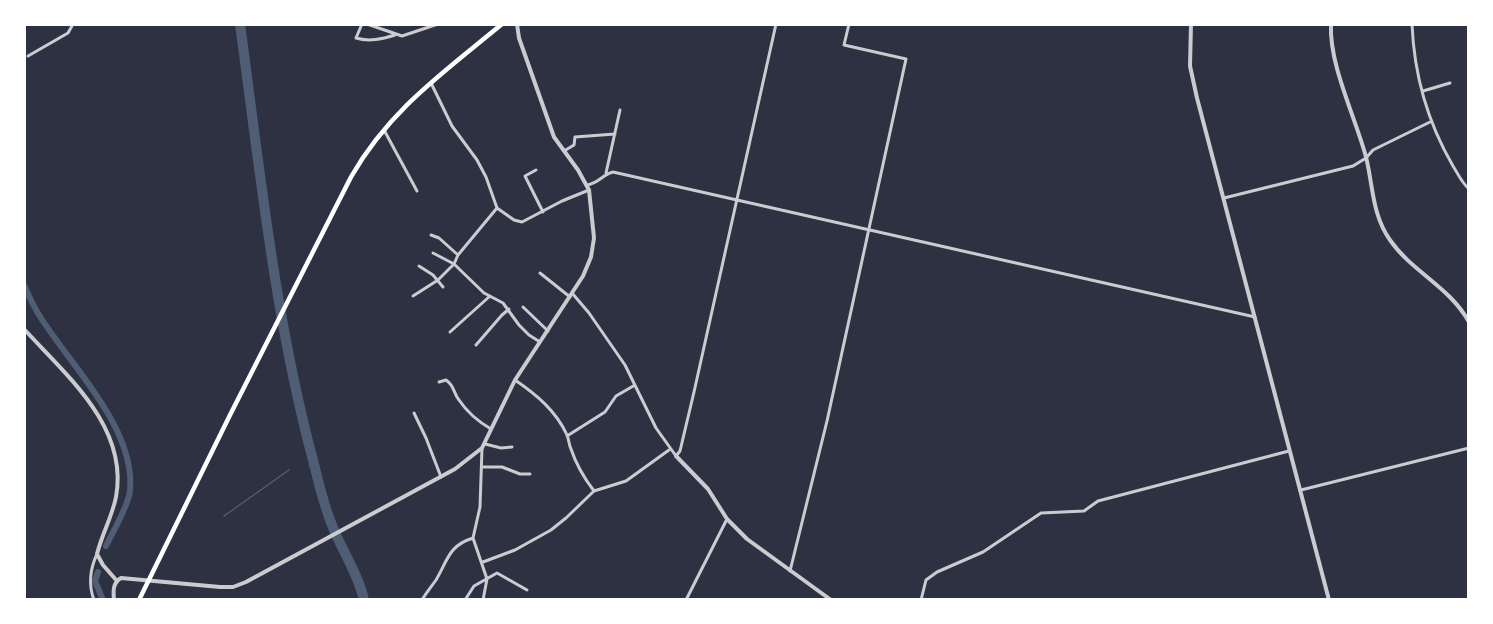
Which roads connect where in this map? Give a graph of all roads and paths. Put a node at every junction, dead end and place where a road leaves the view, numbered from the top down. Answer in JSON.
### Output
{"nodes":[{"id":1,"x":73,"y":24,"type":"edge"},
{"id":2,"x":362,"y":24,"type":"edge"},
{"id":3,"x":367,"y":24,"type":"edge"},
{"id":4,"x":438,"y":24,"type":"edge"},
{"id":5,"x":502,"y":24,"type":"edge"},
{"id":6,"x":517,"y":24,"type":"edge"},
{"id":7,"x":776,"y":24,"type":"edge"},
{"id":8,"x":849,"y":24,"type":"edge"},
{"id":9,"x":1191,"y":24,"type":"edge"},
{"id":10,"x":1331,"y":24,"type":"edge"},
{"id":11,"x":1412,"y":24,"type":"edge"},
{"id":12,"x":397,"y":35,"type":"junction"},
{"id":13,"x":28,"y":56,"type":"dead end"},
{"id":14,"x":431,"y":83,"type":"junction"},
{"id":15,"x":1450,"y":83,"type":"dead end"},
{"id":16,"x":1422,"y":91,"type":"junction"},
{"id":17,"x":620,"y":110,"type":"dead end"},
{"id":18,"x":1431,"y":122,"type":"junction"},
{"id":19,"x":383,"y":129,"type":"junction"},
{"id":20,"x":615,"y":134,"type":"junction"},
{"id":21,"x":564,"y":151,"type":"junction"},
{"id":22,"x":1366,"y":158,"type":"junction"},
{"id":23,"x":536,"y":170,"type":"dead end"},
{"id":24,"x":606,"y":173,"type":"junction"},
{"id":25,"x":1469,"y":182,"type":"edge"},
{"id":26,"x":587,"y":185,"type":"junction"},
{"id":27,"x":1465,"y":185,"type":"junction"},
{"id":28,"x":1469,"y":189,"type":"edge"},
{"id":29,"x":589,"y":190,"type":"junction"},
{"id":30,"x":417,"y":191,"type":"dead end"},
{"id":31,"x":1222,"y":199,"type":"junction"},
{"id":32,"x":737,"y":200,"type":"junction"},
{"id":33,"x":497,"y":208,"type":"junction"},
{"id":34,"x":543,"y":212,"type":"junction"},
{"id":35,"x":868,"y":230,"type":"junction"},
{"id":36,"x":430,"y":235,"type":"dead end"},
{"id":37,"x":433,"y":253,"type":"dead end"},
{"id":38,"x":458,"y":255,"type":"junction"},
{"id":39,"x":454,"y":264,"type":"junction"},
{"id":40,"x":419,"y":266,"type":"dead end"},
{"id":41,"x":540,"y":273,"type":"dead end"},
{"id":42,"x":438,"y":280,"type":"junction"},
{"id":43,"x":443,"y":287,"type":"dead end"},
{"id":44,"x":571,"y":295,"type":"junction"},
{"id":45,"x":413,"y":296,"type":"dead end"},
{"id":46,"x":490,"y":296,"type":"junction"},
{"id":47,"x":523,"y":307,"type":"dead end"},
{"id":48,"x":509,"y":309,"type":"junction"},
{"id":49,"x":1255,"y":317,"type":"junction"},
{"id":50,"x":1469,"y":322,"type":"edge"},
{"id":51,"x":24,"y":329,"type":"edge"},
{"id":52,"x":548,"y":331,"type":"junction"},
{"id":53,"x":450,"y":332,"type":"dead end"},
{"id":54,"x":540,"y":342,"type":"junction"},
{"id":55,"x":476,"y":345,"type":"dead end"},
{"id":56,"x":515,"y":380,"type":"junction"},
{"id":57,"x":439,"y":382,"type":"dead end"},
{"id":58,"x":635,"y":385,"type":"junction"},
{"id":59,"x":414,"y":413,"type":"dead end"},
{"id":60,"x":491,"y":429,"type":"junction"},
{"id":61,"x":567,"y":436,"type":"junction"},
{"id":62,"x":485,"y":444,"type":"junction"},
{"id":63,"x":512,"y":447,"type":"dead end"},
{"id":64,"x":482,"y":448,"type":"junction"},
{"id":65,"x":1469,"y":448,"type":"edge"},
{"id":66,"x":669,"y":450,"type":"junction"},
{"id":67,"x":1289,"y":451,"type":"junction"},
{"id":68,"x":676,"y":456,"type":"junction"},
{"id":69,"x":482,"y":467,"type":"junction"},
{"id":70,"x":530,"y":474,"type":"dead end"},
{"id":71,"x":441,"y":477,"type":"junction"},
{"id":72,"x":1301,"y":490,"type":"junction"},
{"id":73,"x":594,"y":491,"type":"junction"},
{"id":74,"x":728,"y":519,"type":"junction"},
{"id":75,"x":473,"y":538,"type":"junction"},
{"id":76,"x":97,"y":554,"type":"junction"},
{"id":77,"x":483,"y":562,"type":"junction"},
{"id":78,"x":790,"y":571,"type":"junction"},
{"id":79,"x":149,"y":579,"type":"junction"},
{"id":80,"x":488,"y":579,"type":"junction"},
{"id":81,"x":117,"y":581,"type":"junction"},
{"id":82,"x":527,"y":590,"type":"dead end"},
{"id":83,"x":94,"y":600,"type":"edge"},
{"id":84,"x":114,"y":600,"type":"edge"},
{"id":85,"x":139,"y":600,"type":"edge"},
{"id":86,"x":422,"y":600,"type":"edge"},
{"id":87,"x":465,"y":600,"type":"edge"},
{"id":88,"x":483,"y":600,"type":"edge"},
{"id":89,"x":686,"y":600,"type":"edge"},
{"id":90,"x":831,"y":600,"type":"edge"},
{"id":91,"x":921,"y":600,"type":"edge"},
{"id":92,"x":1329,"y":600,"type":"edge"}],
"edges":[{"from":1,"to":13,"type":"street"},
{"from":2,"to":12,"type":"street"},
{"from":3,"to":12,"type":"street"},
{"from":4,"to":12,"type":"street"},
{"from":5,"to":14,"type":"main road"},
{"from":6,"to":21,"type":"street"},
{"from":7,"to":32,"type":"street"},
{"from":8,"to":35,"type":"street"},
{"from":9,"to":31,"type":"street"},
{"from":10,"to":22,"type":"street"},
{"from":11,"to":16,"type":"street"},
{"from":14,"to":19,"type":"main road"},
{"from":14,"to":33,"type":"street"},
{"from":15,"to":16,"type":"street"},
{"from":16,"to":18,"type":"street"},
{"from":17,"to":20,"type":"street"},
{"from":18,"to":22,"type":"street"},
{"from":18,"to":27,"type":"street"},
{"from":19,"to":30,"type":"street"},
{"from":19,"to":79,"type":"main road"},
{"from":20,"to":21,"type":"street"},
{"from":20,"to":24,"type":"street"},
{"from":21,"to":26,"type":"street"},
{"from":22,"to":31,"type":"street"},
{"from":22,"to":50,"type":"street"},
{"from":23,"to":34,"type":"street"},
{"from":24,"to":26,"type":"street"},
{"from":24,"to":32,"type":"street"},
{"from":25,"to":27,"type":"street"},
{"from":26,"to":29,"type":"street"},
{"from":27,"to":28,"type":"street"},
{"from":29,"to":34,"type":"street"},
{"from":29,"to":44,"type":"street"},
{"from":31,"to":49,"type":"street"},
{"from":32,"to":35,"type":"street"},
{"from":32,"to":68,"type":"street"},
{"from":33,"to":34,"type":"street"},
{"from":33,"to":38,"type":"street"},
{"from":35,"to":49,"type":"street"},
{"from":35,"to":78,"type":"street"},
{"from":36,"to":38,"type":"street"},
{"from":37,"to":39,"type":"street"},
{"from":38,"to":39,"type":"street"},
{"from":39,"to":42,"type":"street"},
{"from":39,"to":46,"type":"street"},
{"from":40,"to":42,"type":"street"},
{"from":41,"to":44,"type":"street"},
{"from":42,"to":43,"type":"street"},
{"from":42,"to":45,"type":"street"},
{"from":44,"to":52,"type":"street"},
{"from":44,"to":58,"type":"street"},
{"from":46,"to":48,"type":"street"},
{"from":46,"to":53,"type":"street"},
{"from":47,"to":52,"type":"street"},
{"from":48,"to":54,"type":"street"},
{"from":48,"to":55,"type":"street"},
{"from":49,"to":67,"type":"street"},
{"from":51,"to":76,"type":"street"},
{"from":52,"to":54,"type":"street"},
{"from":54,"to":56,"type":"street"},
{"from":56,"to":60,"type":"street"},
{"from":56,"to":61,"type":"street"},
{"from":57,"to":60,"type":"street"},
{"from":58,"to":61,"type":"street"},
{"from":58,"to":66,"type":"street"},
{"from":59,"to":71,"type":"street"},
{"from":60,"to":62,"type":"street"},
{"from":61,"to":73,"type":"street"},
{"from":62,"to":63,"type":"street"},
{"from":62,"to":64,"type":"street"},
{"from":64,"to":69,"type":"street"},
{"from":64,"to":71,"type":"street"},
{"from":65,"to":72,"type":"street"},
{"from":66,"to":68,"type":"street"},
{"from":66,"to":73,"type":"street"},
{"from":67,"to":72,"type":"street"},
{"from":67,"to":91,"type":"street"},
{"from":68,"to":74,"type":"street"},
{"from":69,"to":70,"type":"street"},
{"from":69,"to":75,"type":"street"},
{"from":71,"to":79,"type":"street"},
{"from":72,"to":92,"type":"street"},
{"from":73,"to":77,"type":"street"},
{"from":74,"to":78,"type":"street"},
{"from":74,"to":89,"type":"street"},
{"from":75,"to":77,"type":"street"},
{"from":75,"to":86,"type":"street"},
{"from":76,"to":81,"type":"street"},
{"from":76,"to":83,"type":"street"},
{"from":77,"to":80,"type":"street"},
{"from":78,"to":90,"type":"street"},
{"from":79,"to":81,"type":"street"},
{"from":79,"to":85,"type":"main road"},
{"from":80,"to":82,"type":"street"},
{"from":80,"to":87,"type":"street"},
{"from":80,"to":88,"type":"street"},
{"from":81,"to":84,"type":"street"}]}
